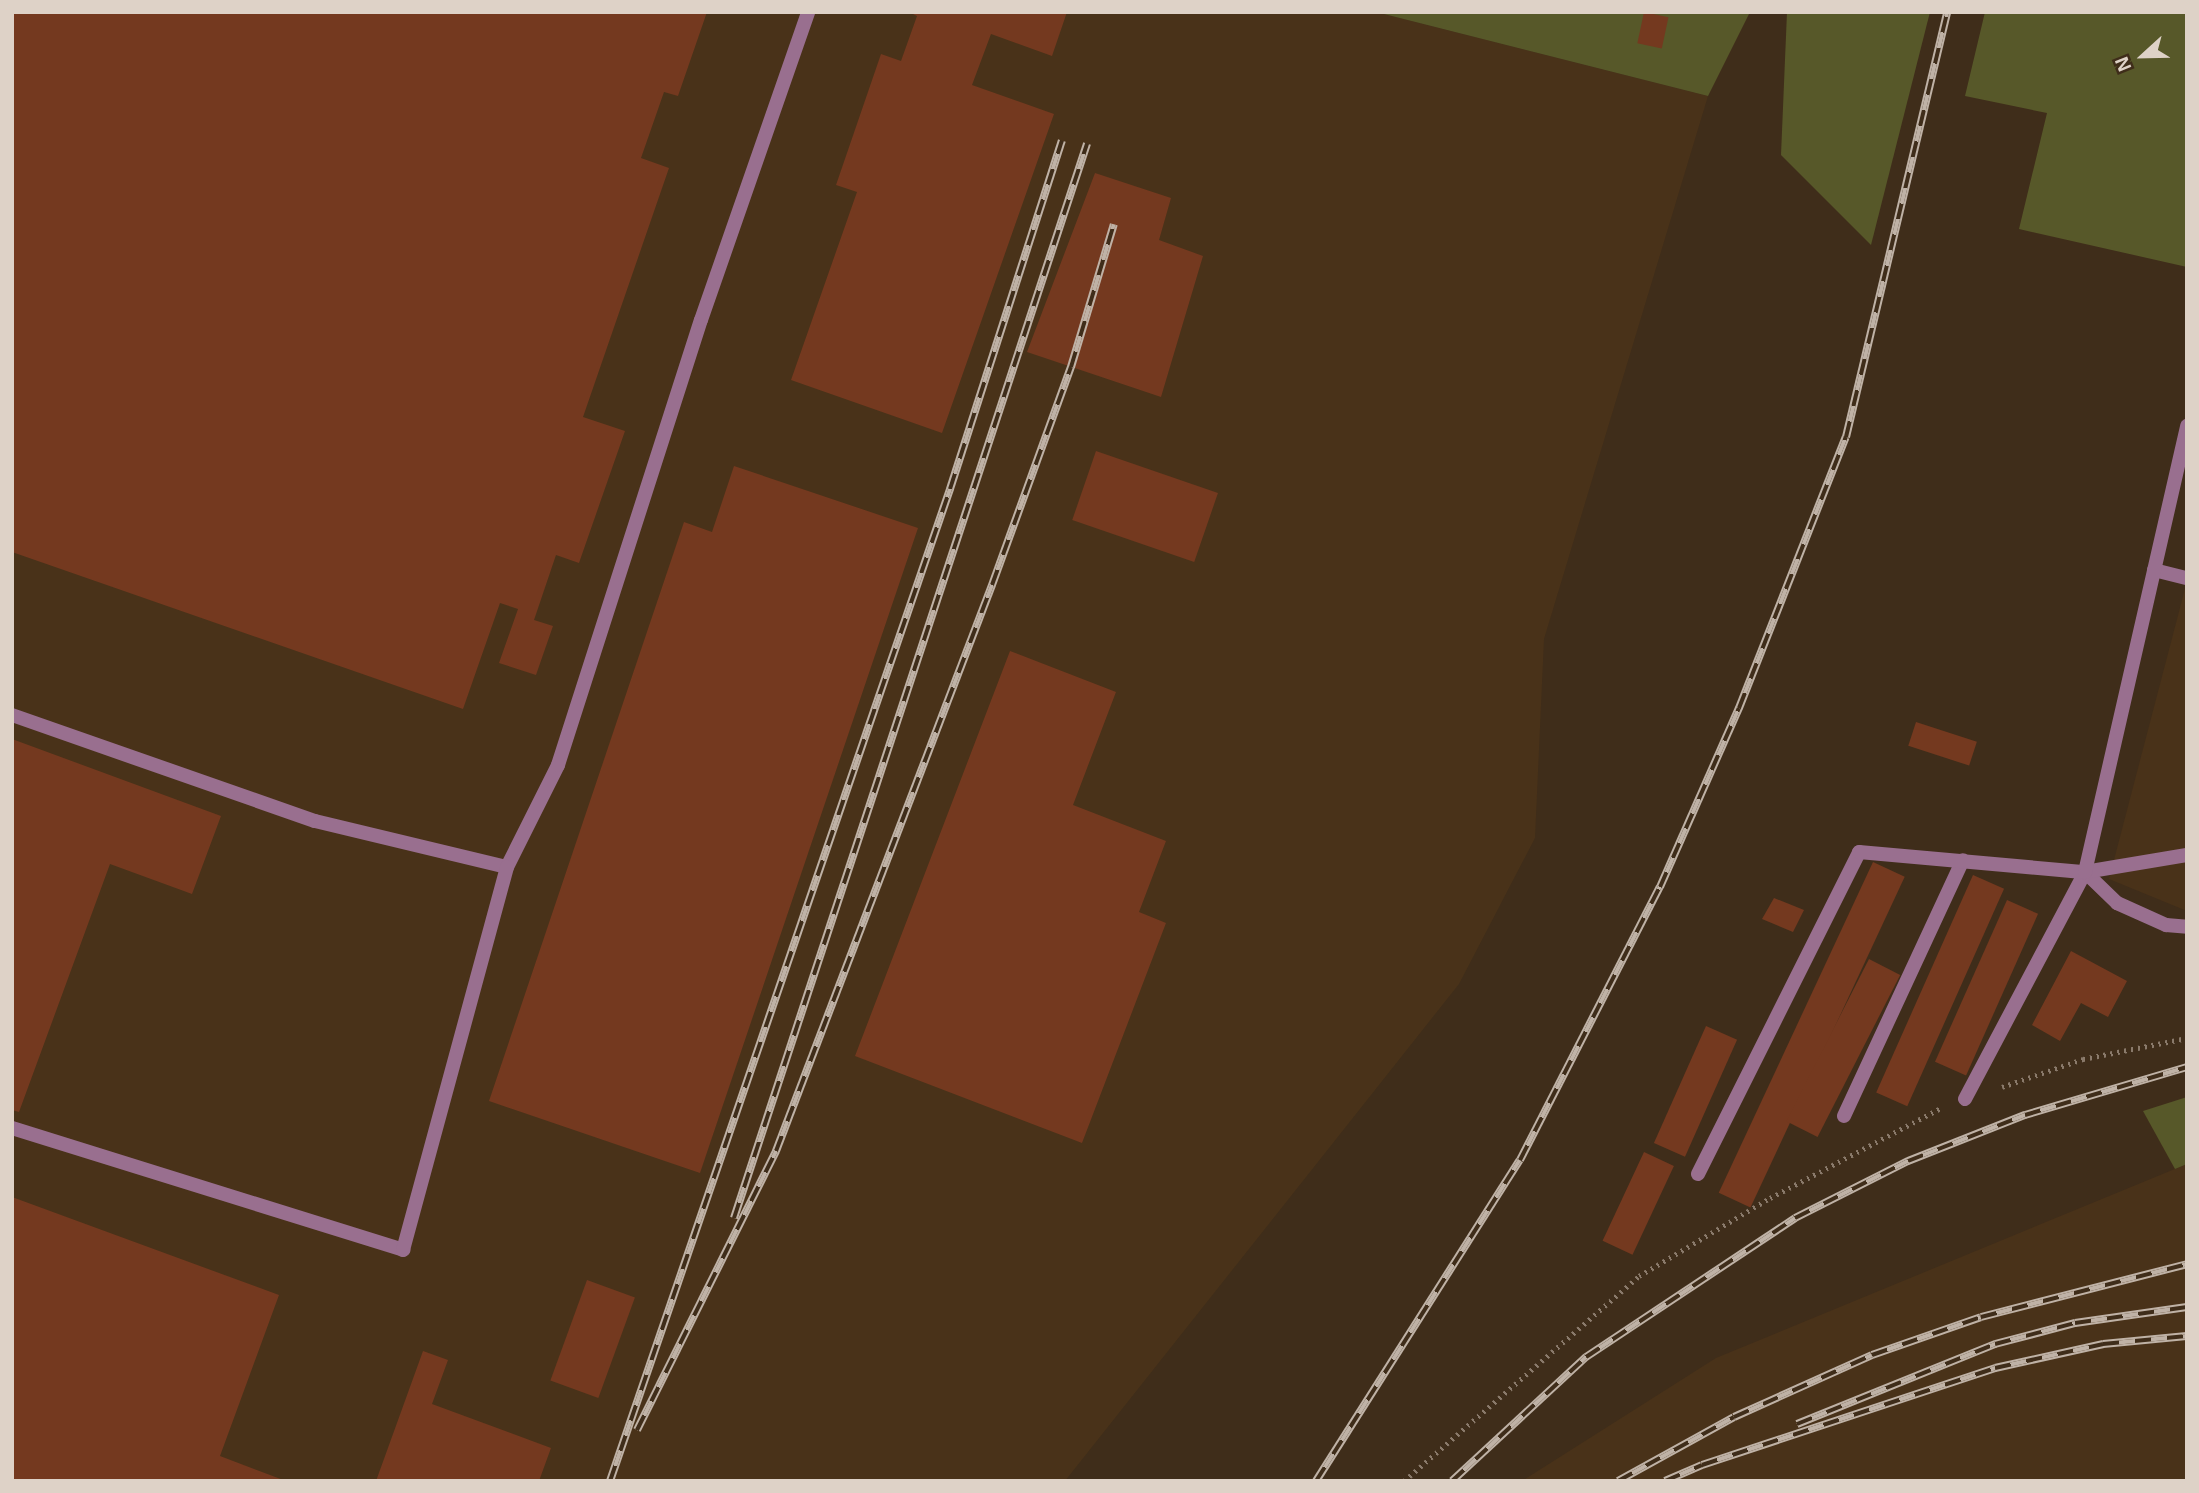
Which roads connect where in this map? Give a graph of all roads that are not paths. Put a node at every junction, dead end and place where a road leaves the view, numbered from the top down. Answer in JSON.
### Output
{"nodes":[{"id":1,"x":808,"y":12,"type":"edge"},
{"id":2,"x":2187,"y":425,"type":"edge"},
{"id":3,"x":2154,"y":570,"type":"junction"},
{"id":4,"x":2187,"y":578,"type":"edge"},
{"id":5,"x":12,"y":715,"type":"edge"},
{"id":6,"x":2187,"y":855,"type":"edge"},
{"id":7,"x":1963,"y":860,"type":"junction"},
{"id":8,"x":507,"y":867,"type":"junction"},
{"id":9,"x":2085,"y":872,"type":"junction"},
{"id":10,"x":2187,"y":927,"type":"edge"},
{"id":11,"x":1965,"y":1099,"type":"road end"},
{"id":12,"x":1844,"y":1116,"type":"dead end"},
{"id":13,"x":12,"y":1128,"type":"edge"},
{"id":14,"x":1698,"y":1174,"type":"dead end"}],
"edges":[{"from":1,"to":8,"type":"lane"},
{"from":2,"to":3,"type":"lane"},
{"from":3,"to":4,"type":"lane"},
{"from":3,"to":9,"type":"lane"},
{"from":5,"to":8,"type":"lane"},
{"from":6,"to":9,"type":"lane"},
{"from":7,"to":9,"type":"lane"},
{"from":7,"to":12,"type":"lane"},
{"from":7,"to":14,"type":"lane"},
{"from":8,"to":13,"type":"lane"},
{"from":9,"to":10,"type":"lane"},
{"from":9,"to":11,"type":"lane"}]}
